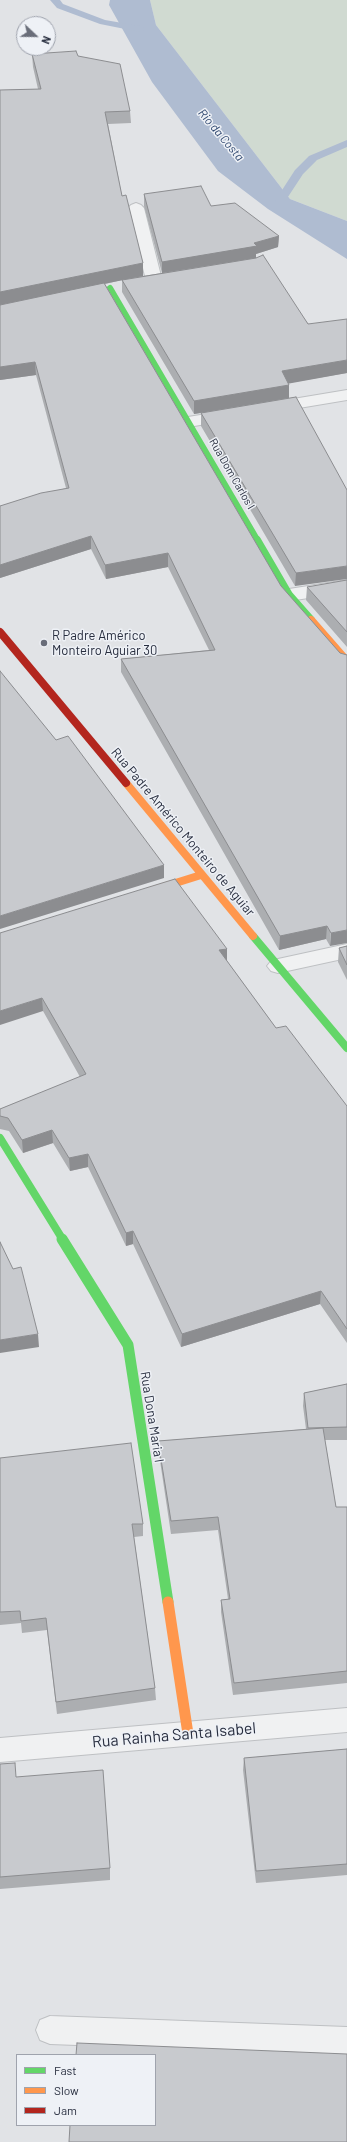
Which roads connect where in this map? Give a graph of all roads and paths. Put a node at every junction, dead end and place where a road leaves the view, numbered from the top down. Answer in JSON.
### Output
{"nodes":[{"id":1,"x":136,"y":208,"type":"dead end"},
{"id":2,"x":132,"y":284,"type":"joint"},
{"id":3,"x":347,"y":395,"type":"edge"},
{"id":4,"x":188,"y":422,"type":"junction"},
{"id":5,"x":347,"y":586,"type":"edge"},
{"id":6,"x":289,"y":595,"type":"junction"},
{"id":7,"x":0,"y":632,"type":"edge"},
{"id":8,"x":347,"y":661,"type":"edge"},
{"id":9,"x":201,"y":875,"type":"junction"},
{"id":10,"x":142,"y":894,"type":"edge"},
{"id":11,"x":347,"y":951,"type":"edge"},
{"id":12,"x":278,"y":966,"type":"junction"},
{"id":13,"x":347,"y":1048,"type":"edge"},
{"id":14,"x":0,"y":1138,"type":"edge"},
{"id":15,"x":347,"y":1720,"type":"edge"},
{"id":16,"x":188,"y":1734,"type":"junction"},
{"id":17,"x":0,"y":1750,"type":"edge"},
{"id":18,"x":50,"y":2030,"type":"dead end"},
{"id":19,"x":347,"y":2041,"type":"edge"}],
"edges":[{"from":1,"to":2,"type":"street"},
{"from":2,"to":4,"type":"street","name":"Rua Dom Carlos I"},
{"from":3,"to":4,"type":"street"},
{"from":4,"to":6,"type":"street","name":"Rua Dom Carlos I"},
{"from":5,"to":6,"type":"street"},
{"from":6,"to":8,"type":"street","name":"Rua Dom Carlos I"},
{"from":7,"to":9,"type":"street","name":"Rua Padre Américo Monteiro de Aguiar"},
{"from":9,"to":10,"type":"street"},
{"from":9,"to":12,"type":"street","name":"Rua Padre Américo Monteiro de Aguiar"},
{"from":11,"to":12,"type":"street"},
{"from":12,"to":13,"type":"street","name":"Rua Padre Américo Monteiro de Aguiar"},
{"from":14,"to":16,"type":"street","name":"Rua Dona Maria I"},
{"from":15,"to":16,"type":"street","name":"Rua Rainha Santa Isabel"},
{"from":16,"to":17,"type":"street","name":"Rua Rainha Santa Isabel"},
{"from":18,"to":19,"type":"lane"}]}
